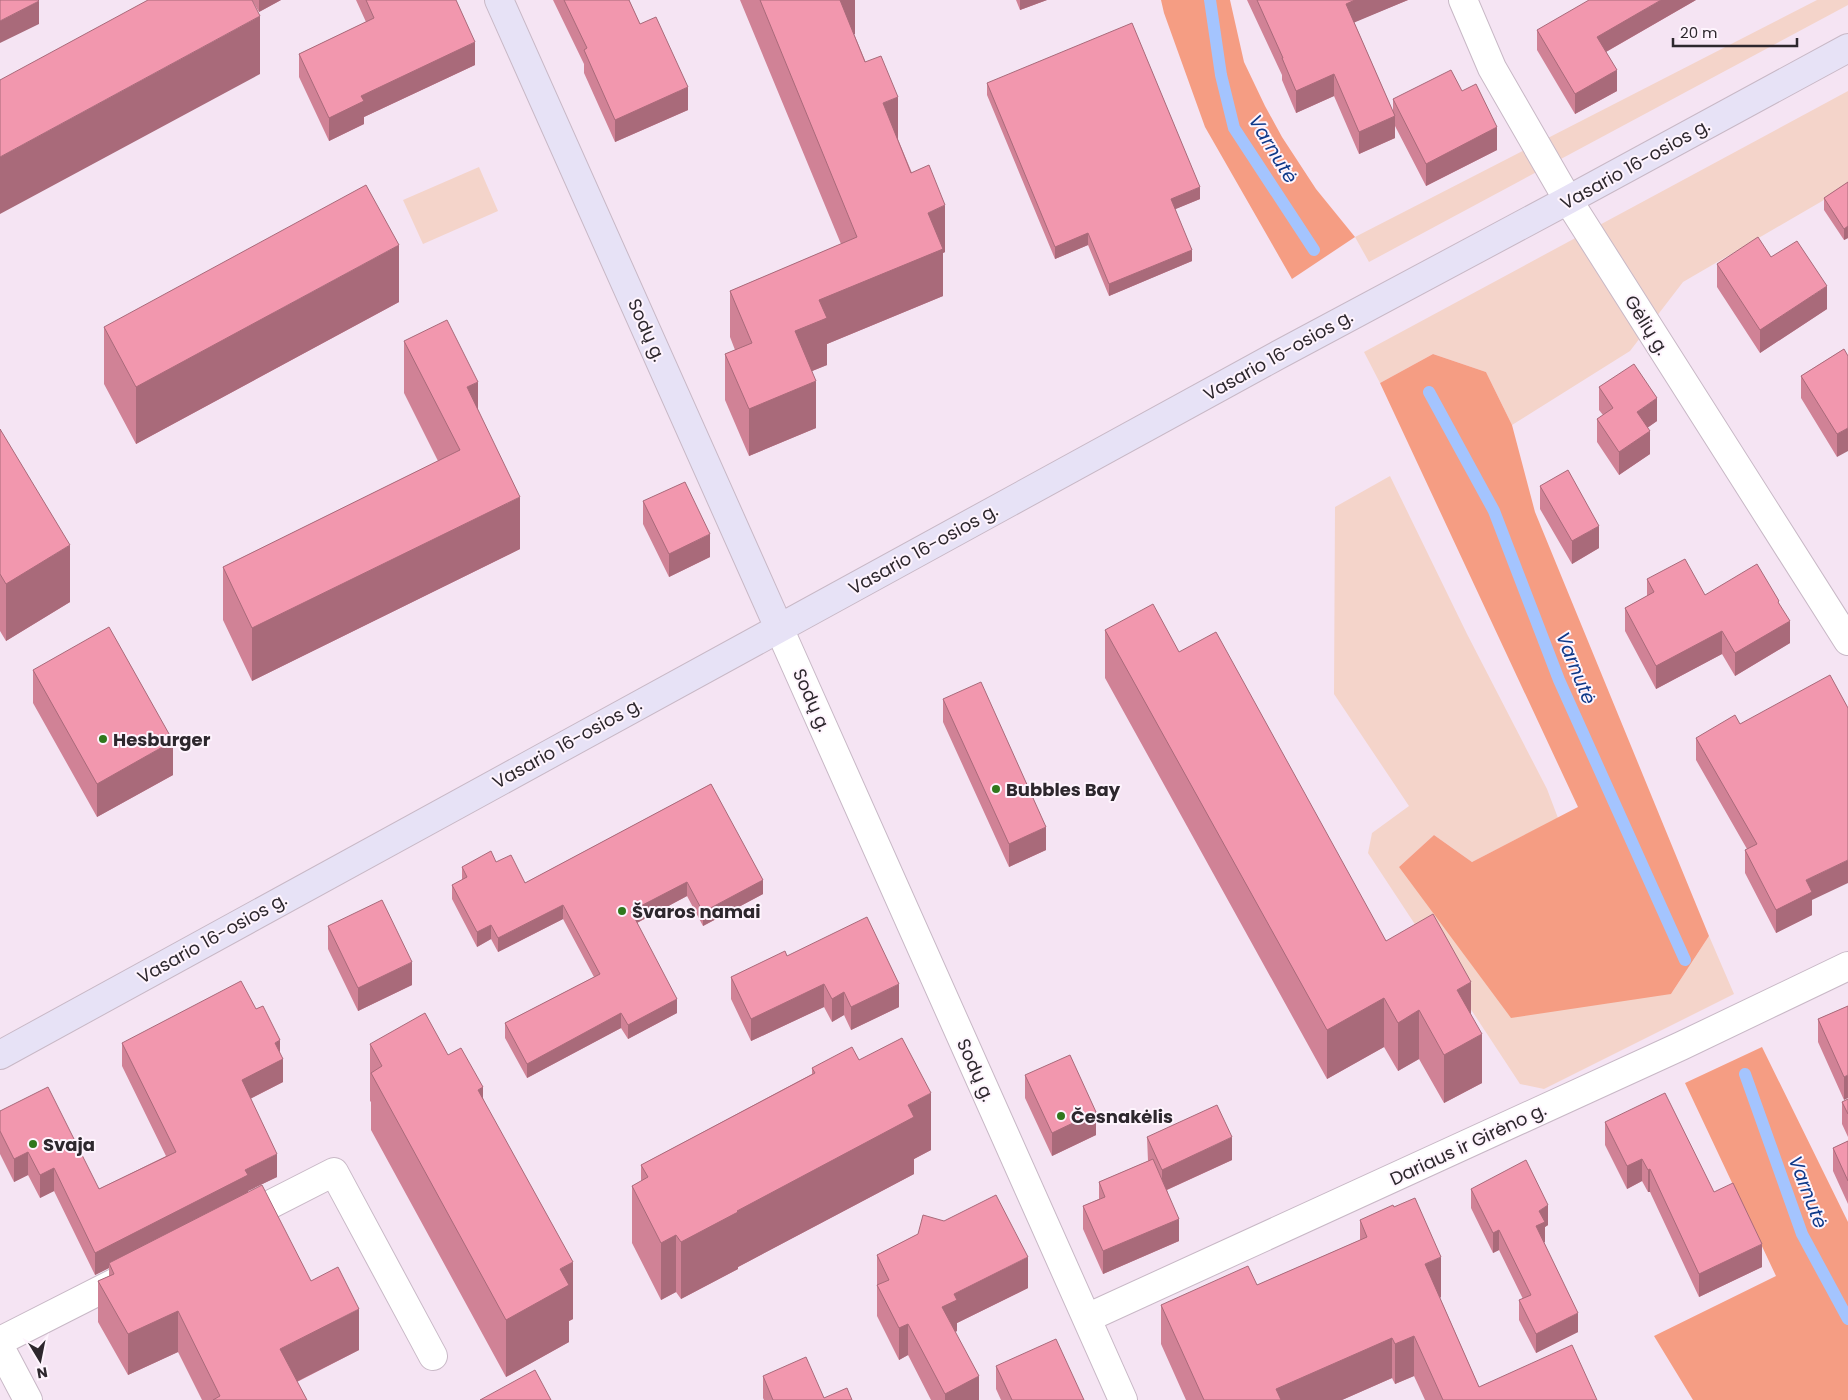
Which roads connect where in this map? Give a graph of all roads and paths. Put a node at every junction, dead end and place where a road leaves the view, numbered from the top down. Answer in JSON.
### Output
{"nodes":[{"id":1,"x":499,"y":0,"type":"edge"},
{"id":2,"x":1463,"y":0,"type":"edge"},
{"id":3,"x":1848,"y":48,"type":"edge"},
{"id":4,"x":1568,"y":200,"type":"junction"},
{"id":5,"x":779,"y":628,"type":"junction"},
{"id":6,"x":1848,"y":641,"type":"edge"},
{"id":7,"x":1848,"y":966,"type":"edge"},
{"id":8,"x":0,"y":1055,"type":"edge"},
{"id":9,"x":212,"y":1234,"type":"edge"},
{"id":10,"x":151,"y":1264,"type":"edge"},
{"id":11,"x":1087,"y":1318,"type":"junction"},
{"id":12,"x":0,"y":1341,"type":"edge"},
{"id":13,"x":0,"y":1347,"type":"edge"},
{"id":14,"x":433,"y":1356,"type":"dead end"},
{"id":15,"x":28,"y":1400,"type":"edge"},
{"id":16,"x":1123,"y":1400,"type":"edge"}],
"edges":[{"from":1,"to":5,"type":"main road","name":"Sodų g."},
{"from":2,"to":4,"type":"street","name":"Gėlių g."},
{"from":3,"to":4,"type":"main road","name":"Vasario 16-osios g."},
{"from":4,"to":5,"type":"main road","name":"Vasario 16-osios g."},
{"from":4,"to":6,"type":"street","name":"Gėlių g."},
{"from":5,"to":8,"type":"main road","name":"Vasario 16-osios g."},
{"from":5,"to":11,"type":"street","name":"Sodų g."},
{"from":7,"to":11,"type":"street","name":"Dariaus ir Girėno g."},
{"from":9,"to":14,"type":"street"},
{"from":10,"to":12,"type":"street"},
{"from":11,"to":16,"type":"street","name":"Sodų g."},
{"from":13,"to":15,"type":"street"}]}
